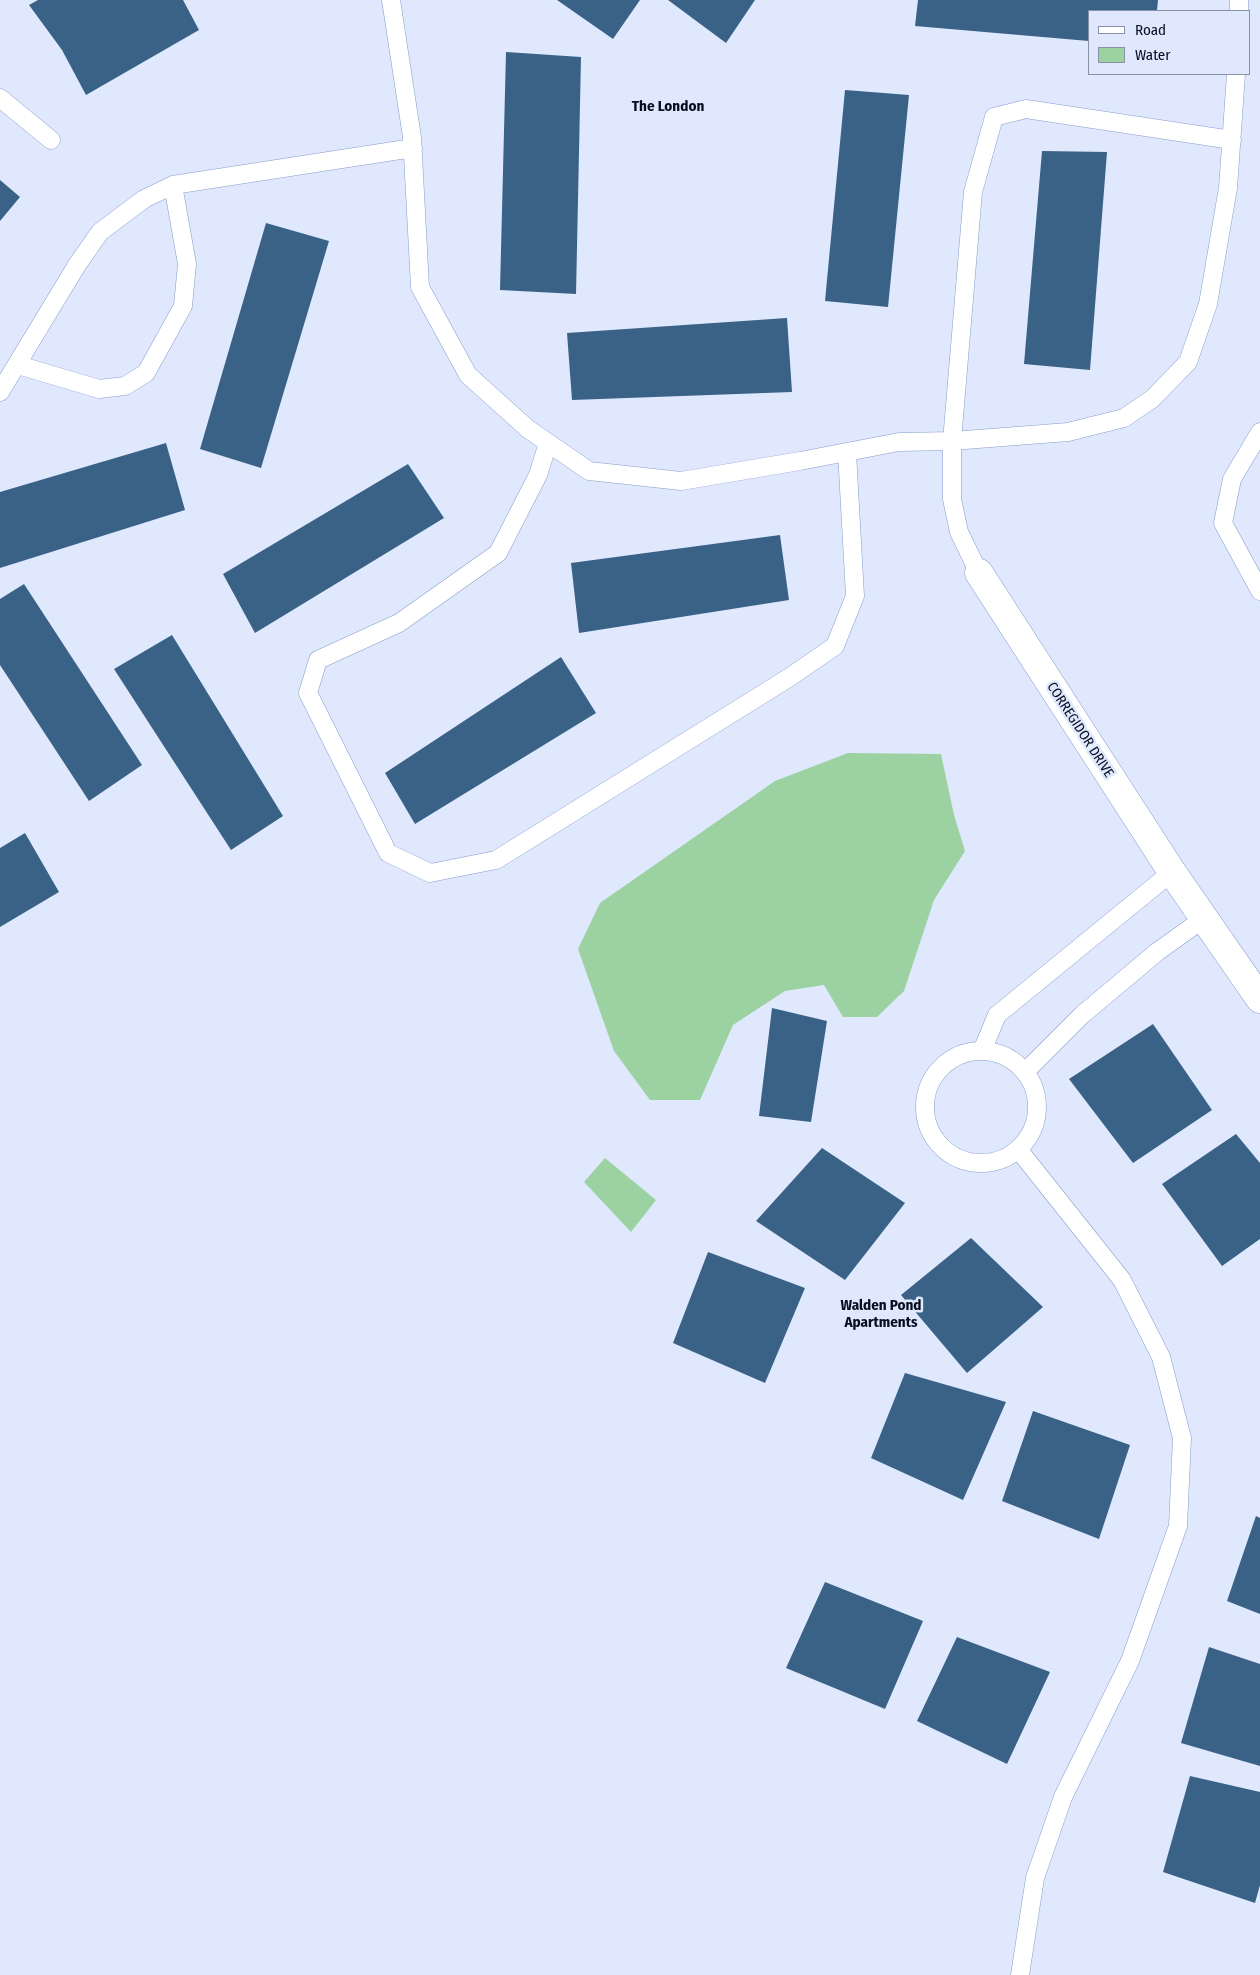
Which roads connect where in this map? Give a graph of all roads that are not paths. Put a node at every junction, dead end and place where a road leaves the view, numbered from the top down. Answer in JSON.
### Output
{"nodes":[{"id":1,"x":391,"y":0,"type":"edge"},
{"id":2,"x":1236,"y":75,"type":"edge"},
{"id":3,"x":0,"y":98,"type":"edge"},
{"id":4,"x":50,"y":140,"type":"dead end"},
{"id":5,"x":1232,"y":140,"type":"junction"},
{"id":6,"x":413,"y":148,"type":"junction"},
{"id":7,"x":173,"y":185,"type":"junction"},
{"id":8,"x":18,"y":365,"type":"junction"},
{"id":9,"x":0,"y":392,"type":"edge"},
{"id":10,"x":1260,"y":432,"type":"edge"},
{"id":11,"x":952,"y":441,"type":"junction"},
{"id":12,"x":548,"y":443,"type":"junction"},
{"id":13,"x":847,"y":452,"type":"junction"},
{"id":14,"x":979,"y":573,"type":"joint"},
{"id":15,"x":1260,"y":591,"type":"edge"},
{"id":16,"x":1172,"y":872,"type":"junction"},
{"id":17,"x":1203,"y":919,"type":"junction"},
{"id":18,"x":1260,"y":999,"type":"edge"},
{"id":19,"x":982,"y":1051,"type":"junction"},
{"id":20,"x":1025,"y":1072,"type":"junction"},
{"id":21,"x":1018,"y":1149,"type":"junction"},
{"id":22,"x":1020,"y":1975,"type":"edge"}],
"edges":[{"from":1,"to":6,"type":"lane"},
{"from":2,"to":5,"type":"lane"},
{"from":3,"to":4,"type":"lane"},
{"from":5,"to":11,"type":"lane"},
{"from":5,"to":11,"type":"lane","name":"CORREGIDOR DRIVE"},
{"from":6,"to":7,"type":"lane"},
{"from":6,"to":12,"type":"lane"},
{"from":7,"to":8,"type":"lane"},
{"from":7,"to":8,"type":"lane"},
{"from":8,"to":9,"type":"lane"},
{"from":10,"to":15,"type":"lane"},
{"from":11,"to":13,"type":"lane"},
{"from":11,"to":14,"type":"lane","name":"CORREGIDOR DRIVE"},
{"from":12,"to":13,"type":"lane"},
{"from":12,"to":13,"type":"lane"},
{"from":14,"to":16,"type":"street","name":"CORREGIDOR DRIVE"},
{"from":16,"to":17,"type":"street","name":"CORREGIDOR DRIVE"},
{"from":16,"to":19,"type":"lane"},
{"from":17,"to":18,"type":"street","name":"CORREGIDOR DRIVE"},
{"from":17,"to":20,"type":"lane"},
{"from":19,"to":20,"type":"lane"},
{"from":19,"to":21,"type":"lane"},
{"from":20,"to":21,"type":"lane"},
{"from":21,"to":22,"type":"lane"}]}
